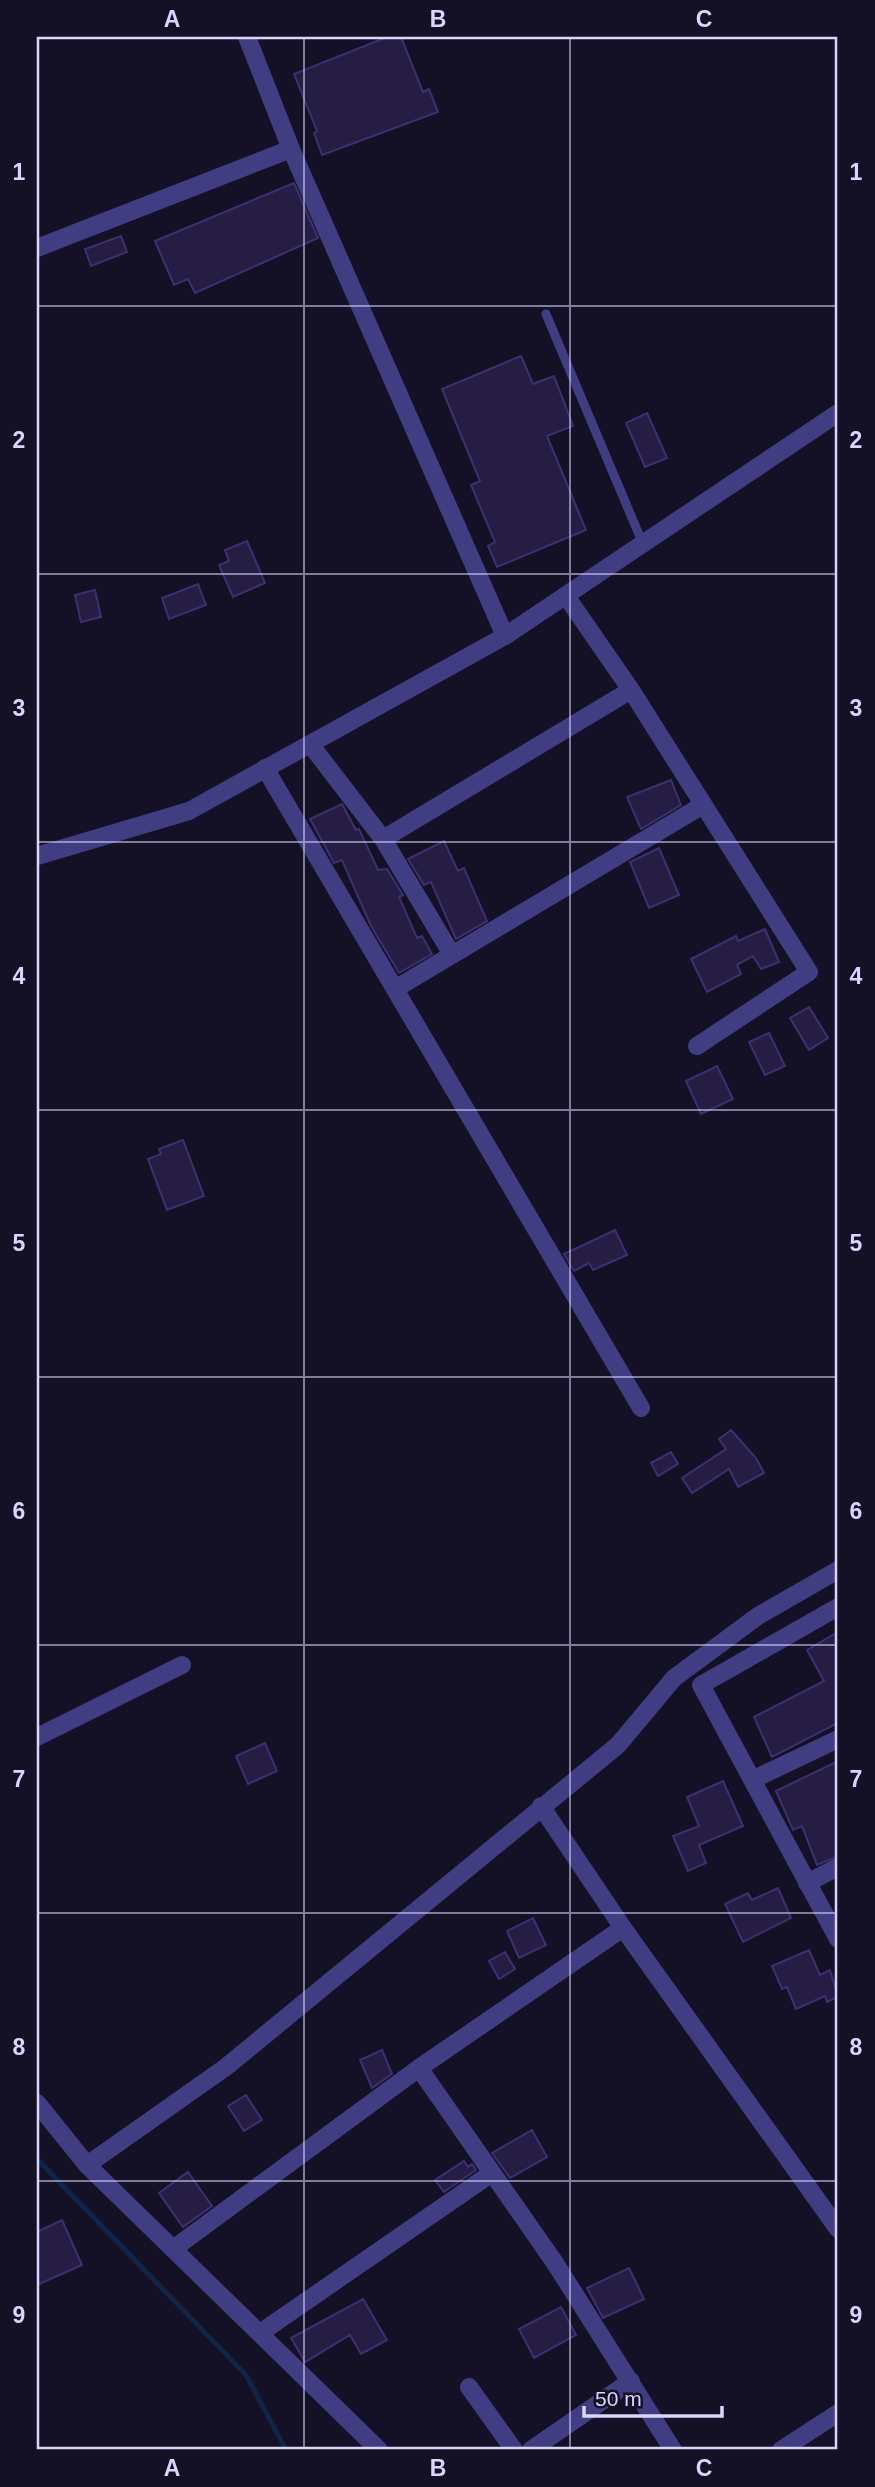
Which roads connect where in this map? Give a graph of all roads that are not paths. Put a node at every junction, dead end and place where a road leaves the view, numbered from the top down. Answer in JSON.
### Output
{"nodes":[{"id":1,"x":247,"y":37,"type":"edge"},
{"id":2,"x":291,"y":149,"type":"junction"},
{"id":3,"x":37,"y":248,"type":"edge"},
{"id":4,"x":545,"y":314,"type":"dead end"},
{"id":5,"x":838,"y":413,"type":"edge"},
{"id":6,"x":643,"y":544,"type":"junction"},
{"id":7,"x":566,"y":596,"type":"junction"},
{"id":8,"x":505,"y":636,"type":"junction"},
{"id":9,"x":631,"y":690,"type":"junction"},
{"id":10,"x":310,"y":744,"type":"junction"},
{"id":11,"x":265,"y":768,"type":"junction"},
{"id":12,"x":703,"y":805,"type":"junction"},
{"id":13,"x":383,"y":838,"type":"junction"},
{"id":14,"x":37,"y":856,"type":"edge"},
{"id":15,"x":451,"y":953,"type":"junction"},
{"id":16,"x":395,"y":989,"type":"junction"},
{"id":17,"x":697,"y":1046,"type":"dead end"},
{"id":18,"x":641,"y":1408,"type":"dead end"},
{"id":19,"x":838,"y":1570,"type":"edge"},
{"id":20,"x":838,"y":1607,"type":"edge"},
{"id":21,"x":182,"y":1665,"type":"dead end"},
{"id":22,"x":37,"y":1737,"type":"edge"},
{"id":23,"x":838,"y":1739,"type":"edge"},
{"id":24,"x":752,"y":1780,"type":"junction"},
{"id":25,"x":541,"y":1806,"type":"junction"},
{"id":26,"x":838,"y":1867,"type":"edge"},
{"id":27,"x":807,"y":1882,"type":"junction"},
{"id":28,"x":623,"y":1928,"type":"junction"},
{"id":29,"x":838,"y":1939,"type":"edge"},
{"id":30,"x":419,"y":2068,"type":"junction"},
{"id":31,"x":37,"y":2103,"type":"edge"},
{"id":32,"x":87,"y":2165,"type":"junction"},
{"id":33,"x":492,"y":2173,"type":"junction"},
{"id":34,"x":838,"y":2229,"type":"edge"},
{"id":35,"x":173,"y":2249,"type":"junction"},
{"id":36,"x":260,"y":2333,"type":"junction"},
{"id":37,"x":631,"y":2381,"type":"junction"},
{"id":38,"x":469,"y":2387,"type":"dead end"},
{"id":39,"x":838,"y":2413,"type":"edge"},
{"id":40,"x":379,"y":2450,"type":"edge"},
{"id":41,"x":514,"y":2450,"type":"edge"},
{"id":42,"x":531,"y":2450,"type":"edge"},
{"id":43,"x":673,"y":2450,"type":"edge"},
{"id":44,"x":781,"y":2450,"type":"edge"}],
"edges":[{"from":1,"to":2,"type":"street"},
{"from":2,"to":3,"type":"street"},
{"from":2,"to":8,"type":"street"},
{"from":4,"to":6,"type":"lane"},
{"from":5,"to":6,"type":"street"},
{"from":6,"to":7,"type":"street"},
{"from":7,"to":8,"type":"street"},
{"from":7,"to":9,"type":"street"},
{"from":8,"to":10,"type":"street"},
{"from":9,"to":12,"type":"street"},
{"from":9,"to":13,"type":"street"},
{"from":10,"to":11,"type":"street"},
{"from":10,"to":13,"type":"street"},
{"from":11,"to":14,"type":"street"},
{"from":11,"to":16,"type":"street"},
{"from":12,"to":15,"type":"street"},
{"from":12,"to":17,"type":"street"},
{"from":13,"to":15,"type":"street"},
{"from":15,"to":16,"type":"street"},
{"from":16,"to":18,"type":"street"},
{"from":19,"to":25,"type":"street"},
{"from":20,"to":24,"type":"street"},
{"from":21,"to":22,"type":"street"},
{"from":23,"to":24,"type":"street"},
{"from":24,"to":27,"type":"street"},
{"from":25,"to":28,"type":"street"},
{"from":25,"to":32,"type":"street"},
{"from":26,"to":27,"type":"street"},
{"from":27,"to":29,"type":"street"},
{"from":28,"to":30,"type":"street"},
{"from":28,"to":34,"type":"street"},
{"from":30,"to":33,"type":"street"},
{"from":30,"to":35,"type":"street"},
{"from":31,"to":32,"type":"street"},
{"from":32,"to":35,"type":"street"},
{"from":33,"to":36,"type":"street"},
{"from":33,"to":37,"type":"street"},
{"from":35,"to":36,"type":"street"},
{"from":36,"to":40,"type":"street"},
{"from":37,"to":42,"type":"street"},
{"from":37,"to":43,"type":"street"},
{"from":38,"to":41,"type":"street"},
{"from":39,"to":44,"type":"street"}]}
